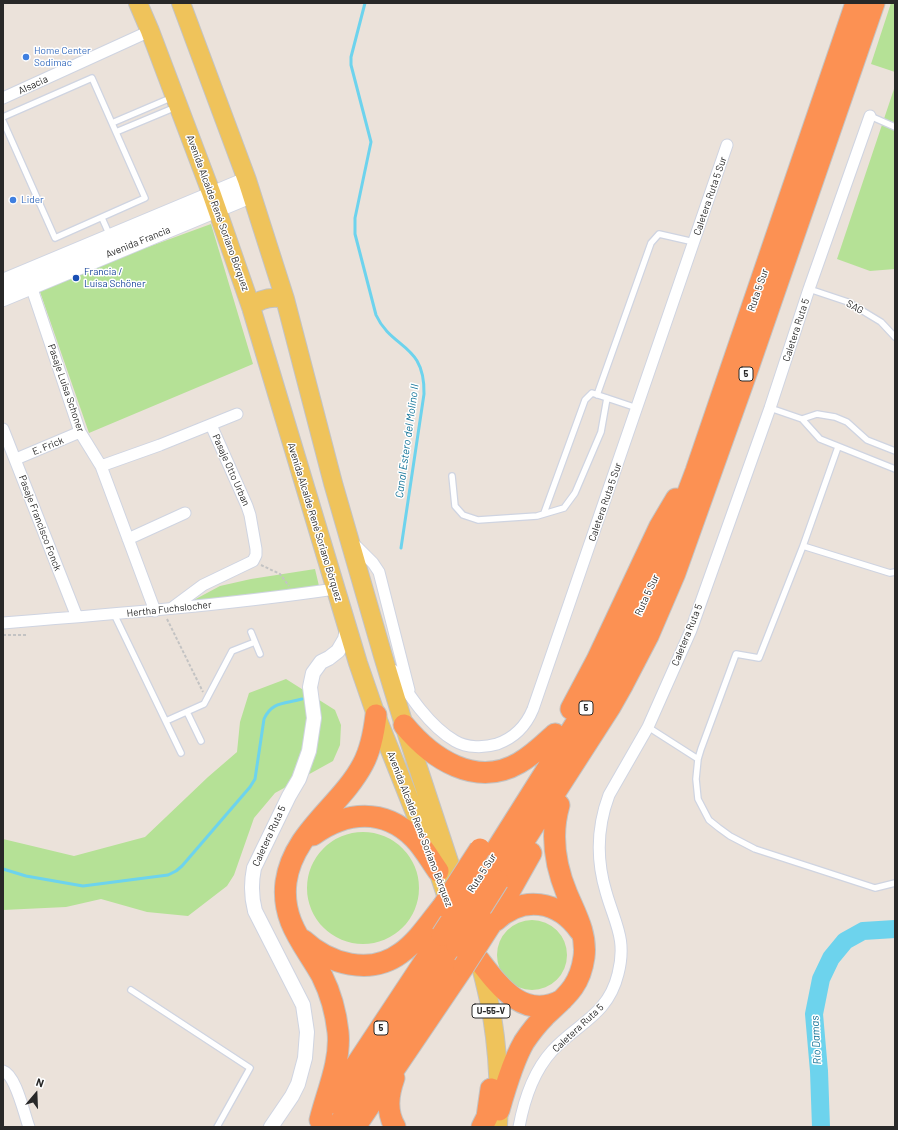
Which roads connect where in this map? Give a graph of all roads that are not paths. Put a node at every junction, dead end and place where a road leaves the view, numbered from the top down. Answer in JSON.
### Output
{"nodes":[{"id":1,"x":138,"y":3,"type":"edge"},
{"id":2,"x":181,"y":3,"type":"edge"},
{"id":3,"x":856,"y":3,"type":"edge"},
{"id":4,"x":874,"y":3,"type":"edge"},
{"id":5,"x":150,"y":31,"type":"junction"},
{"id":6,"x":855,"y":31,"type":"junction"},
{"id":7,"x":3,"y":98,"type":"edge"},
{"id":8,"x":177,"y":101,"type":"junction"},
{"id":9,"x":870,"y":116,"type":"joint"},
{"id":10,"x":3,"y":117,"type":"edge"},
{"id":11,"x":3,"y":121,"type":"edge"},
{"id":12,"x":112,"y":123,"type":"junction"},
{"id":13,"x":895,"y":127,"type":"edge"},
{"id":14,"x":116,"y":132,"type":"junction"},
{"id":15,"x":727,"y":146,"type":"dead end"},
{"id":16,"x":249,"y":188,"type":"junction"},
{"id":17,"x":214,"y":202,"type":"junction"},
{"id":18,"x":102,"y":218,"type":"junction"},
{"id":19,"x":694,"y":242,"type":"junction"},
{"id":20,"x":114,"y":244,"type":"junction"},
{"id":21,"x":29,"y":279,"type":"junction"},
{"id":22,"x":3,"y":282,"type":"edge"},
{"id":23,"x":809,"y":289,"type":"junction"},
{"id":24,"x":3,"y":298,"type":"edge"},
{"id":25,"x":285,"y":299,"type":"junction"},
{"id":26,"x":251,"y":307,"type":"junction"},
{"id":27,"x":895,"y":337,"type":"edge"},
{"id":28,"x":597,"y":394,"type":"junction"},
{"id":29,"x":607,"y":398,"type":"junction"},
{"id":30,"x":637,"y":408,"type":"junction"},
{"id":31,"x":770,"y":408,"type":"junction"},
{"id":32,"x":237,"y":414,"type":"dead end"},
{"id":33,"x":802,"y":419,"type":"junction"},
{"id":34,"x":212,"y":425,"type":"junction"},
{"id":35,"x":3,"y":429,"type":"edge"},
{"id":36,"x":80,"y":432,"type":"junction"},
{"id":37,"x":838,"y":447,"type":"junction"},
{"id":38,"x":895,"y":451,"type":"edge"},
{"id":39,"x":16,"y":459,"type":"junction"},
{"id":40,"x":101,"y":466,"type":"junction"},
{"id":41,"x":895,"y":469,"type":"edge"},
{"id":42,"x":696,"y":471,"type":"junction"},
{"id":43,"x":452,"y":476,"type":"dead end"},
{"id":44,"x":544,"y":513,"type":"junction"},
{"id":45,"x":185,"y":514,"type":"dead end"},
{"id":46,"x":128,"y":539,"type":"junction"},
{"id":47,"x":349,"y":540,"type":"junction"},
{"id":48,"x":802,"y":546,"type":"junction"},
{"id":49,"x":895,"y":572,"type":"edge"},
{"id":50,"x":335,"y":589,"type":"junction"},
{"id":51,"x":163,"y":610,"type":"junction"},
{"id":52,"x":114,"y":614,"type":"junction"},
{"id":53,"x":77,"y":617,"type":"junction"},
{"id":54,"x":3,"y":623,"type":"edge"},
{"id":55,"x":348,"y":629,"type":"junction"},
{"id":56,"x":250,"y":632,"type":"dead end"},
{"id":57,"x":255,"y":642,"type":"junction"},
{"id":58,"x":260,"y":654,"type":"dead end"},
{"id":59,"x":383,"y":656,"type":"junction"},
{"id":60,"x":329,"y":658,"type":"junction"},
{"id":61,"x":358,"y":663,"type":"junction"},
{"id":62,"x":410,"y":696,"type":"junction"},
{"id":63,"x":610,"y":707,"type":"junction"},
{"id":64,"x":187,"y":712,"type":"junction"},
{"id":65,"x":376,"y":715,"type":"junction"},
{"id":66,"x":166,"y":721,"type":"junction"},
{"id":67,"x":404,"y":725,"type":"junction"},
{"id":68,"x":648,"y":727,"type":"junction"},
{"id":69,"x":555,"y":734,"type":"junction"},
{"id":70,"x":201,"y":741,"type":"dead end"},
{"id":71,"x":181,"y":753,"type":"dead end"},
{"id":72,"x":698,"y":759,"type":"junction"},
{"id":73,"x":558,"y":806,"type":"junction"},
{"id":74,"x":298,"y":849,"type":"junction"},
{"id":75,"x":438,"y":871,"type":"junction"},
{"id":76,"x":491,"y":876,"type":"junction"},
{"id":77,"x":895,"y":883,"type":"edge"},
{"id":78,"x":496,"y":916,"type":"junction"},
{"id":79,"x":293,"y":929,"type":"junction"},
{"id":80,"x":455,"y":931,"type":"junction"},
{"id":81,"x":585,"y":940,"type":"junction"},
{"id":82,"x":472,"y":963,"type":"junction"},
{"id":83,"x":131,"y":990,"type":"dead end"},
{"id":84,"x":566,"y":998,"type":"junction"},
{"id":85,"x":401,"y":1060,"type":"junction"},
{"id":86,"x":3,"y":1071,"type":"edge"},
{"id":87,"x":492,"y":1086,"type":"junction"},
{"id":88,"x":499,"y":1119,"type":"edge"},
{"id":89,"x":324,"y":1125,"type":"edge"},
{"id":90,"x":29,"y":1127,"type":"edge"},
{"id":91,"x":217,"y":1127,"type":"edge"},
{"id":92,"x":271,"y":1127,"type":"edge"},
{"id":93,"x":355,"y":1127,"type":"edge"},
{"id":94,"x":395,"y":1127,"type":"edge"},
{"id":95,"x":482,"y":1127,"type":"edge"},
{"id":96,"x":519,"y":1127,"type":"edge"}],
"edges":[{"from":1,"to":5,"type":"main road","name":"Avenida Alcalde René Soriano Bórquez"},
{"from":2,"to":16,"type":"main road","name":"Avenida Alcalde René Soriano Bórquez"},
{"from":3,"to":6,"type":"highway","name":"Ruta 5 Sur","number":"5"},
{"from":4,"to":6,"type":"highway","name":"Ruta 5 Sur","number":"5"},
{"from":5,"to":7,"type":"street","name":"Alsacia"},
{"from":5,"to":8,"type":"main road","name":"Avenida Alcalde René Soriano Bórquez"},
{"from":6,"to":42,"type":"highway","name":"Ruta 5 Sur","number":"5"},
{"from":6,"to":63,"type":"highway","name":"Ruta 5 Sur","number":"5"},
{"from":8,"to":12,"type":"lane"},
{"from":8,"to":14,"type":"lane"},
{"from":8,"to":17,"type":"main road","name":"Avenida Alcalde René Soriano Bórquez"},
{"from":9,"to":13,"type":"lane"},
{"from":9,"to":23,"type":"street","name":"Caletera Ruta 5"},
{"from":10,"to":12,"type":"lane"},
{"from":11,"to":18,"type":"lane"},
{"from":12,"to":14,"type":"lane"},
{"from":14,"to":18,"type":"lane"},
{"from":15,"to":19,"type":"street","name":"Caletera Ruta 5 Sur"},
{"from":16,"to":17,"type":"main road","name":"Avenida Francia"},
{"from":16,"to":25,"type":"main road","name":"Avenida Alcalde René Soriano Bórquez"},
{"from":17,"to":20,"type":"main road","name":"Avenida Francia"},
{"from":17,"to":26,"type":"main road","name":"Avenida Alcalde René Soriano Bórquez"},
{"from":18,"to":20,"type":"lane"},
{"from":19,"to":28,"type":"lane"},
{"from":19,"to":30,"type":"street","name":"Caletera Ruta 5 Sur"},
{"from":20,"to":21,"type":"main road","name":"Avenida Francia"},
{"from":21,"to":22,"type":"main road","name":"Avenida Francia"},
{"from":21,"to":24,"type":"main road","name":"Avenida Francia"},
{"from":21,"to":36,"type":"street","name":"Pasaje Luisa Schoner"},
{"from":23,"to":27,"type":"lane","name":"SAG"},
{"from":23,"to":31,"type":"street","name":"Caletera Ruta 5"},
{"from":25,"to":26,"type":"main road"},
{"from":25,"to":47,"type":"main road","name":"Avenida Alcalde René Soriano Bórquez"},
{"from":26,"to":50,"type":"main road","name":"Avenida Alcalde René Soriano Bórquez"},
{"from":28,"to":29,"type":"lane"},
{"from":28,"to":44,"type":"lane"},
{"from":29,"to":30,"type":"lane"},
{"from":29,"to":44,"type":"lane"},
{"from":30,"to":62,"type":"street","name":"Caletera Ruta 5 Sur"},
{"from":31,"to":33,"type":"lane"},
{"from":31,"to":68,"type":"street","name":"Caletera Ruta 5"},
{"from":32,"to":34,"type":"street"},
{"from":33,"to":37,"type":"lane"},
{"from":33,"to":38,"type":"lane"},
{"from":34,"to":40,"type":"street"},
{"from":34,"to":51,"type":"street","name":"Pasaje Otto Urban"},
{"from":35,"to":39,"type":"street","name":"Pasaje Francisco Fonck"},
{"from":36,"to":39,"type":"street","name":"E. Frick"},
{"from":36,"to":40,"type":"street","name":"Pasaje Luisa Schoner"},
{"from":37,"to":41,"type":"lane"},
{"from":37,"to":48,"type":"lane"},
{"from":39,"to":53,"type":"street","name":"Pasaje Francisco Fonck"},
{"from":40,"to":46,"type":"street","name":"Pasaje Luisa Schoner"},
{"from":42,"to":69,"type":"highway"},
{"from":42,"to":76,"type":"highway","name":"Ruta 5 Sur","number":"5"},
{"from":43,"to":44,"type":"lane"},
{"from":45,"to":46,"type":"street"},
{"from":46,"to":51,"type":"street","name":"Pasaje Luisa Schoner"},
{"from":47,"to":59,"type":"main road","name":"Avenida Alcalde René Soriano Bórquez"},
{"from":47,"to":62,"type":"street","name":"Caletera Ruta 5 Sur"},
{"from":48,"to":49,"type":"lane"},
{"from":48,"to":72,"type":"lane"},
{"from":50,"to":51,"type":"street","name":"Hertha Fuchslocher"},
{"from":50,"to":55,"type":"main road","name":"Avenida Alcalde René Soriano Bórquez"},
{"from":50,"to":59,"type":"main road"},
{"from":51,"to":52,"type":"street","name":"Hertha Fuchslocher"},
{"from":52,"to":53,"type":"street","name":"Hertha Fuchslocher"},
{"from":52,"to":66,"type":"lane"},
{"from":53,"to":54,"type":"street","name":"Hertha Fuchslocher"},
{"from":55,"to":60,"type":"street","name":"Caletera Ruta 5"},
{"from":55,"to":61,"type":"main road","name":"Avenida Alcalde René Soriano Bórquez"},
{"from":56,"to":57,"type":"lane"},
{"from":57,"to":58,"type":"lane"},
{"from":57,"to":64,"type":"lane"},
{"from":59,"to":62,"type":"street","name":"Caletera Ruta 5 Sur"},
{"from":59,"to":67,"type":"main road","name":"Avenida Alcalde René Soriano Bórquez"},
{"from":60,"to":61,"type":"street"},
{"from":60,"to":92,"type":"street","name":"Caletera Ruta 5"},
{"from":61,"to":65,"type":"main road","name":"Avenida Alcalde René Soriano Bórquez"},
{"from":63,"to":73,"type":"highway"},
{"from":63,"to":76,"type":"highway","name":"Ruta 5 Sur","number":"5"},
{"from":64,"to":66,"type":"lane"},
{"from":64,"to":70,"type":"lane"},
{"from":65,"to":74,"type":"highway"},
{"from":65,"to":75,"type":"main road","name":"Avenida Alcalde René Soriano Bórquez"},
{"from":66,"to":71,"type":"lane"},
{"from":67,"to":69,"type":"highway"},
{"from":67,"to":80,"type":"main road","name":"Avenida Alcalde René Soriano Bórquez"},
{"from":68,"to":72,"type":"lane"},
{"from":68,"to":96,"type":"street","name":"Caletera Ruta 5"},
{"from":69,"to":79,"type":"highway","bridge":true},
{"from":72,"to":77,"type":"lane"},
{"from":73,"to":78,"type":"highway"},
{"from":73,"to":81,"type":"highway"},
{"from":74,"to":75,"type":"highway"},
{"from":74,"to":79,"type":"highway"},
{"from":75,"to":80,"type":"main road","name":"Avenida Alcalde René Soriano Bórquez"},
{"from":76,"to":80,"type":"highway","name":"Ruta 5 Sur","number":"5","bridge":true},
{"from":78,"to":81,"type":"highway"},
{"from":78,"to":82,"type":"highway","bridge":true},
{"from":79,"to":89,"type":"highway"},
{"from":80,"to":82,"type":"main road","name":"Avenida Alcalde René Soriano Bórquez","number":"U-55-V"},
{"from":80,"to":87,"type":"main road","name":"Avenida Alcalde René Soriano Bórquez","number":"U-55-V"},
{"from":80,"to":89,"type":"highway","name":"Ruta 5 Sur","number":"5"},
{"from":81,"to":84,"type":"highway"},
{"from":82,"to":84,"type":"highway"},
{"from":82,"to":85,"type":"highway"},
{"from":82,"to":88,"type":"main road","name":"Avenida Alcalde René Soriano Bórquez","number":"U-55-V"},
{"from":83,"to":91,"type":"lane"},
{"from":84,"to":88,"type":"highway"},
{"from":85,"to":93,"type":"highway"},
{"from":85,"to":94,"type":"highway"},
{"from":86,"to":90,"type":"street"},
{"from":87,"to":88,"type":"main road","name":"Avenida Alcalde René Soriano Bórquez","number":"U-55-V"},
{"from":87,"to":95,"type":"highway"}]}
